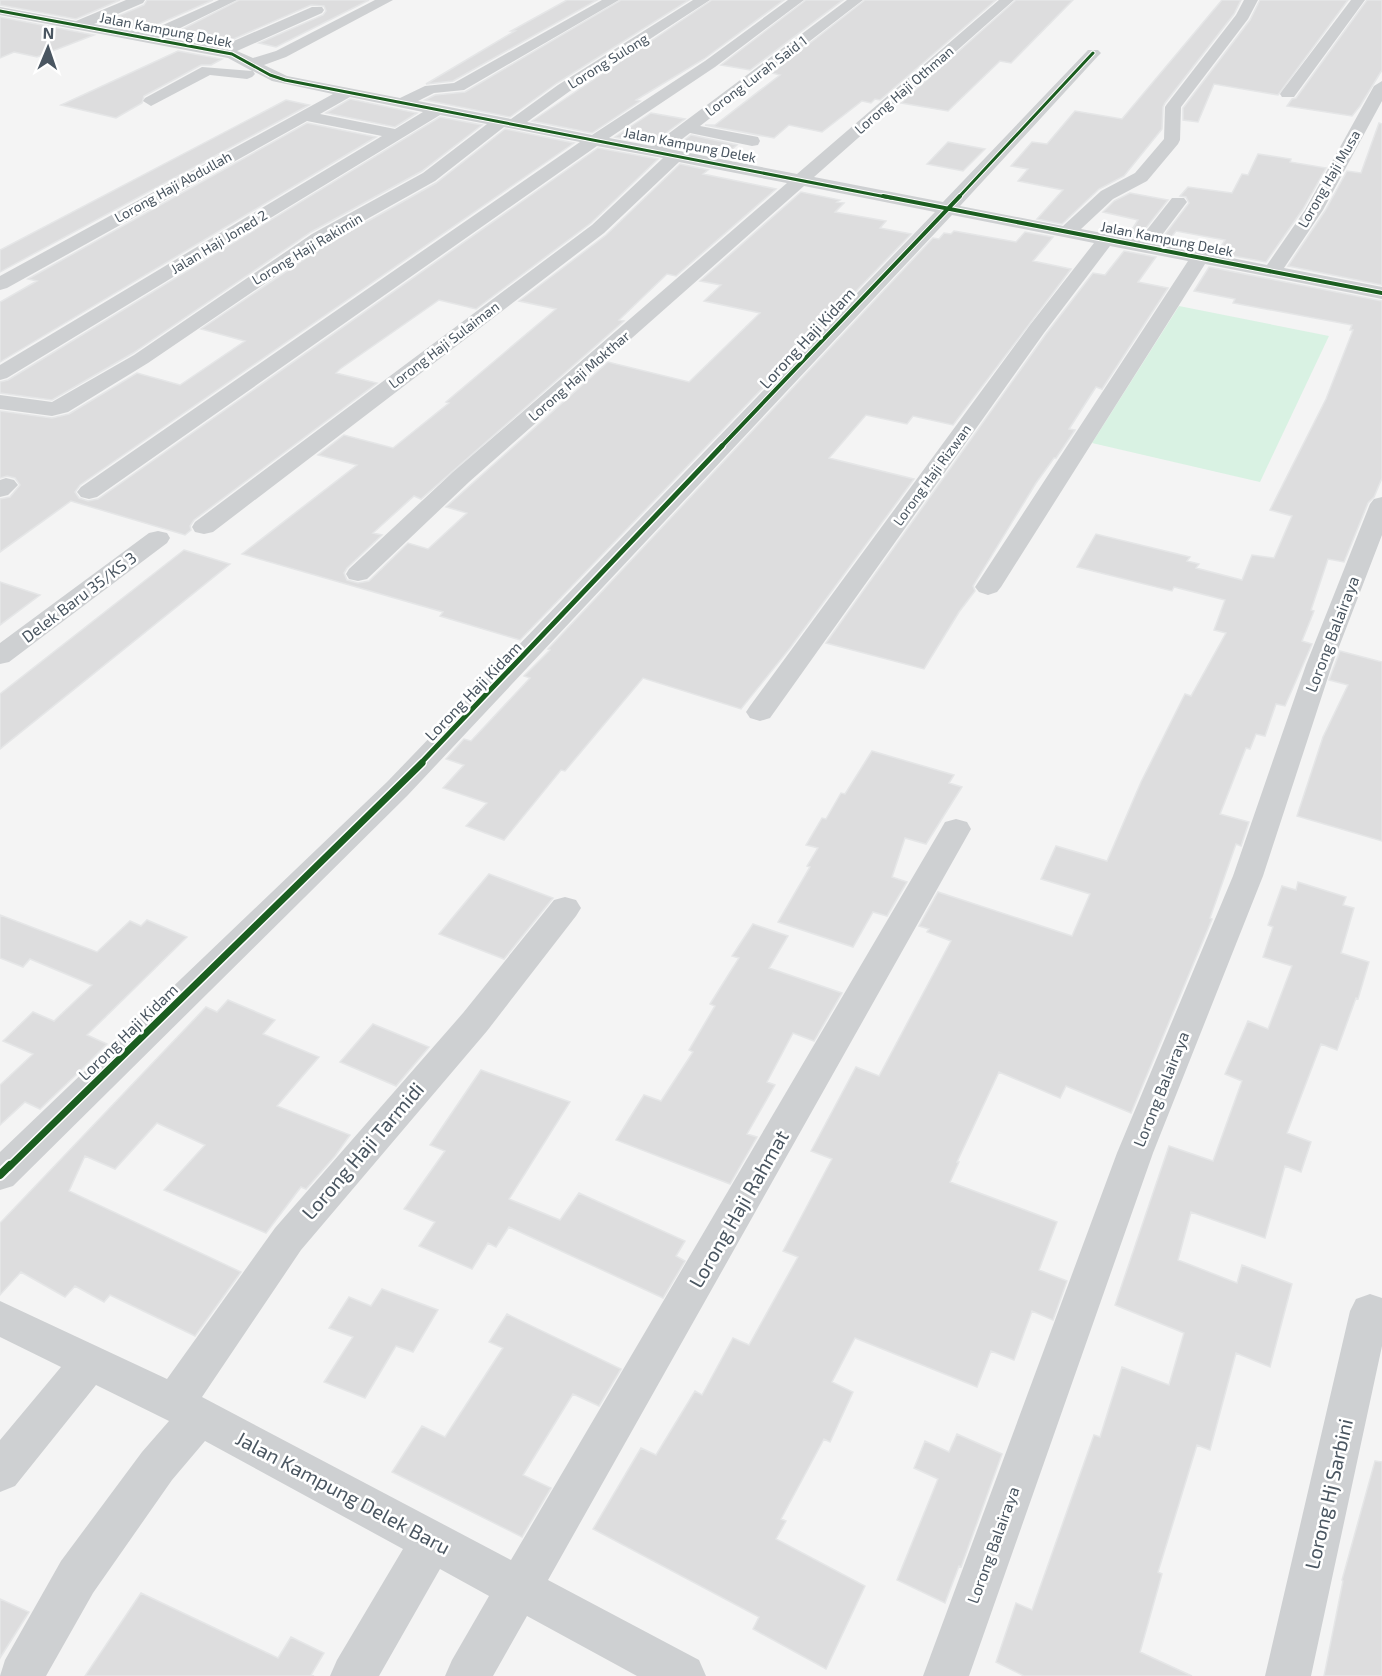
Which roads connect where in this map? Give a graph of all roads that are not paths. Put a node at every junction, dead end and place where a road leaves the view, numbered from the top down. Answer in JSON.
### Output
{"nodes":[{"id":1,"x":138,"y":0,"type":"edge"},
{"id":2,"x":230,"y":0,"type":"edge"},
{"id":3,"x":386,"y":0,"type":"edge"},
{"id":4,"x":612,"y":0,"type":"edge"},
{"id":5,"x":703,"y":0,"type":"edge"},
{"id":6,"x":797,"y":0,"type":"edge"},
{"id":7,"x":856,"y":0,"type":"edge"},
{"id":8,"x":1007,"y":0,"type":"edge"},
{"id":9,"x":1251,"y":0,"type":"edge"},
{"id":10,"x":1365,"y":0,"type":"edge"},
{"id":11,"x":33,"y":4,"type":"dead end"},
{"id":12,"x":316,"y":10,"type":"dead end"},
{"id":13,"x":4,"y":14,"type":"edge"},
{"id":14,"x":80,"y":25,"type":"junction"},
{"id":15,"x":147,"y":38,"type":"junction"},
{"id":16,"x":222,"y":52,"type":"junction"},
{"id":17,"x":1093,"y":53,"type":"dead end"},
{"id":18,"x":253,"y":63,"type":"junction"},
{"id":19,"x":268,"y":76,"type":"junction"},
{"id":20,"x":1382,"y":86,"type":"edge"},
{"id":21,"x":458,"y":87,"type":"junction"},
{"id":22,"x":348,"y":93,"type":"junction"},
{"id":23,"x":1288,"y":94,"type":"dead end"},
{"id":24,"x":151,"y":101,"type":"dead end"},
{"id":25,"x":402,"y":103,"type":"junction"},
{"id":26,"x":430,"y":108,"type":"junction"},
{"id":27,"x":304,"y":116,"type":"junction"},
{"id":28,"x":508,"y":122,"type":"junction"},
{"id":29,"x":687,"y":128,"type":"junction"},
{"id":30,"x":397,"y":134,"type":"junction"},
{"id":31,"x":596,"y":139,"type":"junction"},
{"id":32,"x":752,"y":141,"type":"dead end"},
{"id":33,"x":656,"y":151,"type":"junction"},
{"id":34,"x":676,"y":155,"type":"junction"},
{"id":35,"x":801,"y":179,"type":"junction"},
{"id":36,"x":1178,"y":202,"type":"dead end"},
{"id":37,"x":948,"y":208,"type":"junction"},
{"id":38,"x":1068,"y":231,"type":"junction"},
{"id":39,"x":1106,"y":239,"type":"junction"},
{"id":40,"x":1144,"y":246,"type":"junction"},
{"id":41,"x":1200,"y":257,"type":"junction"},
{"id":42,"x":1273,"y":271,"type":"junction"},
{"id":43,"x":0,"y":284,"type":"edge"},
{"id":44,"x":1382,"y":292,"type":"edge"},
{"id":45,"x":0,"y":375,"type":"edge"},
{"id":46,"x":0,"y":402,"type":"edge"},
{"id":47,"x":89,"y":492,"type":"dead end"},
{"id":48,"x":1382,"y":504,"type":"edge"},
{"id":49,"x":204,"y":527,"type":"dead end"},
{"id":50,"x":158,"y":538,"type":"dead end"},
{"id":51,"x":358,"y":574,"type":"dead end"},
{"id":52,"x":988,"y":587,"type":"dead end"},
{"id":53,"x":0,"y":656,"type":"edge"},
{"id":54,"x":760,"y":712,"type":"dead end"},
{"id":55,"x":956,"y":829,"type":"dead end"},
{"id":56,"x":565,"y":908,"type":"dead end"},
{"id":57,"x":0,"y":1174,"type":"edge"},
{"id":58,"x":1370,"y":1311,"type":"dead end"},
{"id":59,"x":0,"y":1318,"type":"edge"},
{"id":60,"x":90,"y":1362,"type":"junction"},
{"id":61,"x":186,"y":1410,"type":"junction"},
{"id":62,"x":0,"y":1472,"type":"edge"},
{"id":63,"x":432,"y":1540,"type":"junction"},
{"id":64,"x":520,"y":1588,"type":"junction"},
{"id":65,"x":21,"y":1676,"type":"edge"},
{"id":66,"x":353,"y":1676,"type":"edge"},
{"id":67,"x":468,"y":1676,"type":"edge"},
{"id":68,"x":683,"y":1676,"type":"edge"},
{"id":69,"x":946,"y":1676,"type":"edge"},
{"id":70,"x":1288,"y":1676,"type":"edge"}],
"edges":[{"from":1,"to":14,"type":"street"},
{"from":2,"to":15,"type":"street"},
{"from":3,"to":18,"type":"street"},
{"from":4,"to":21,"type":"street","name":"Jalan Haji Joned 2"},
{"from":5,"to":28,"type":"street","name":"Lorong Sulong"},
{"from":6,"to":31,"type":"street"},
{"from":7,"to":29,"type":"street","name":"Lorong Lurah Said 1"},
{"from":8,"to":35,"type":"street","name":"Lorong Haji Othman"},
{"from":9,"to":38,"type":"street"},
{"from":10,"to":23,"type":"street"},
{"from":11,"to":13,"type":"street"},
{"from":12,"to":16,"type":"street"},
{"from":13,"to":14,"type":"street","name":"Jalan Kampung Delek"},
{"from":14,"to":15,"type":"street","name":"Jalan Kampung Delek"},
{"from":15,"to":16,"type":"street","name":"Jalan Kampung Delek"},
{"from":16,"to":18,"type":"street","name":"Jalan Kampung Delek"},
{"from":17,"to":37,"type":"street","name":"Lorong Haji Kidam"},
{"from":18,"to":19,"type":"street","name":"Jalan Kampung Delek"},
{"from":19,"to":22,"type":"street","name":"Jalan Kampung Delek"},
{"from":19,"to":24,"type":"street"},
{"from":20,"to":42,"type":"street","name":"Lorong Haji Musa"},
{"from":21,"to":25,"type":"street"},
{"from":21,"to":26,"type":"street","name":"Jalan Haji Joned 2"},
{"from":22,"to":25,"type":"street","name":"Jalan Kampung Delek"},
{"from":22,"to":27,"type":"street","name":"Lorong Haji Abdullah"},
{"from":25,"to":26,"type":"street","name":"Jalan Kampung Delek"},
{"from":26,"to":28,"type":"street","name":"Jalan Kampung Delek"},
{"from":26,"to":30,"type":"street","name":"Jalan Haji Joned 2"},
{"from":27,"to":30,"type":"street"},
{"from":27,"to":43,"type":"street","name":"Lorong Haji Abdullah"},
{"from":28,"to":31,"type":"street","name":"Jalan Kampung Delek"},
{"from":28,"to":46,"type":"street","name":"Lorong Haji Rakimin"},
{"from":29,"to":32,"type":"street"},
{"from":29,"to":33,"type":"street","name":"Lorong Lurah Said 1"},
{"from":30,"to":45,"type":"street","name":"Jalan Haji Joned 2"},
{"from":31,"to":33,"type":"street","name":"Jalan Kampung Delek"},
{"from":31,"to":47,"type":"street"},
{"from":33,"to":34,"type":"street","name":"Jalan Kampung Delek"},
{"from":34,"to":35,"type":"street","name":"Jalan Kampung Delek"},
{"from":34,"to":49,"type":"street","name":"Lorong Haji Sulaiman"},
{"from":35,"to":37,"type":"street","name":"Jalan Kampung Delek"},
{"from":35,"to":51,"type":"street","name":"Lorong Haji Mokthar"},
{"from":36,"to":40,"type":"street"},
{"from":37,"to":38,"type":"street","name":"Jalan Kampung Delek"},
{"from":37,"to":57,"type":"street","name":"Lorong Haji Kidam"},
{"from":38,"to":39,"type":"street","name":"Jalan Kampung Delek"},
{"from":39,"to":40,"type":"street","name":"Jalan Kampung Delek"},
{"from":39,"to":54,"type":"street","name":"Lorong Haji Rizwan"},
{"from":40,"to":41,"type":"street","name":"Jalan Kampung Delek"},
{"from":41,"to":42,"type":"street","name":"Jalan Kampung Delek"},
{"from":41,"to":52,"type":"street"},
{"from":42,"to":44,"type":"street","name":"Jalan Kampung Delek"},
{"from":48,"to":69,"type":"street","name":"Lorong Balairaya"},
{"from":50,"to":53,"type":"street","name":"Delek Baru 35/KS 3"},
{"from":55,"to":64,"type":"street","name":"Lorong Haji Rahmat"},
{"from":56,"to":61,"type":"street","name":"Lorong Haji Tarmidi"},
{"from":58,"to":70,"type":"street","name":"Lorong Hj Sarbini"},
{"from":59,"to":60,"type":"street","name":"Jalan Kampung Delek Baru"},
{"from":60,"to":61,"type":"street","name":"Jalan Kampung Delek Baru"},
{"from":60,"to":62,"type":"street"},
{"from":61,"to":63,"type":"street","name":"Jalan Kampung Delek Baru"},
{"from":61,"to":65,"type":"street","name":"Lorong Haji Tarmidi"},
{"from":63,"to":64,"type":"street","name":"Jalan Kampung Delek Baru"},
{"from":63,"to":66,"type":"street"},
{"from":64,"to":67,"type":"street","name":"Lorong Haji Rahmat"},
{"from":64,"to":68,"type":"street","name":"Jalan Kampung Delek Baru"}]}
